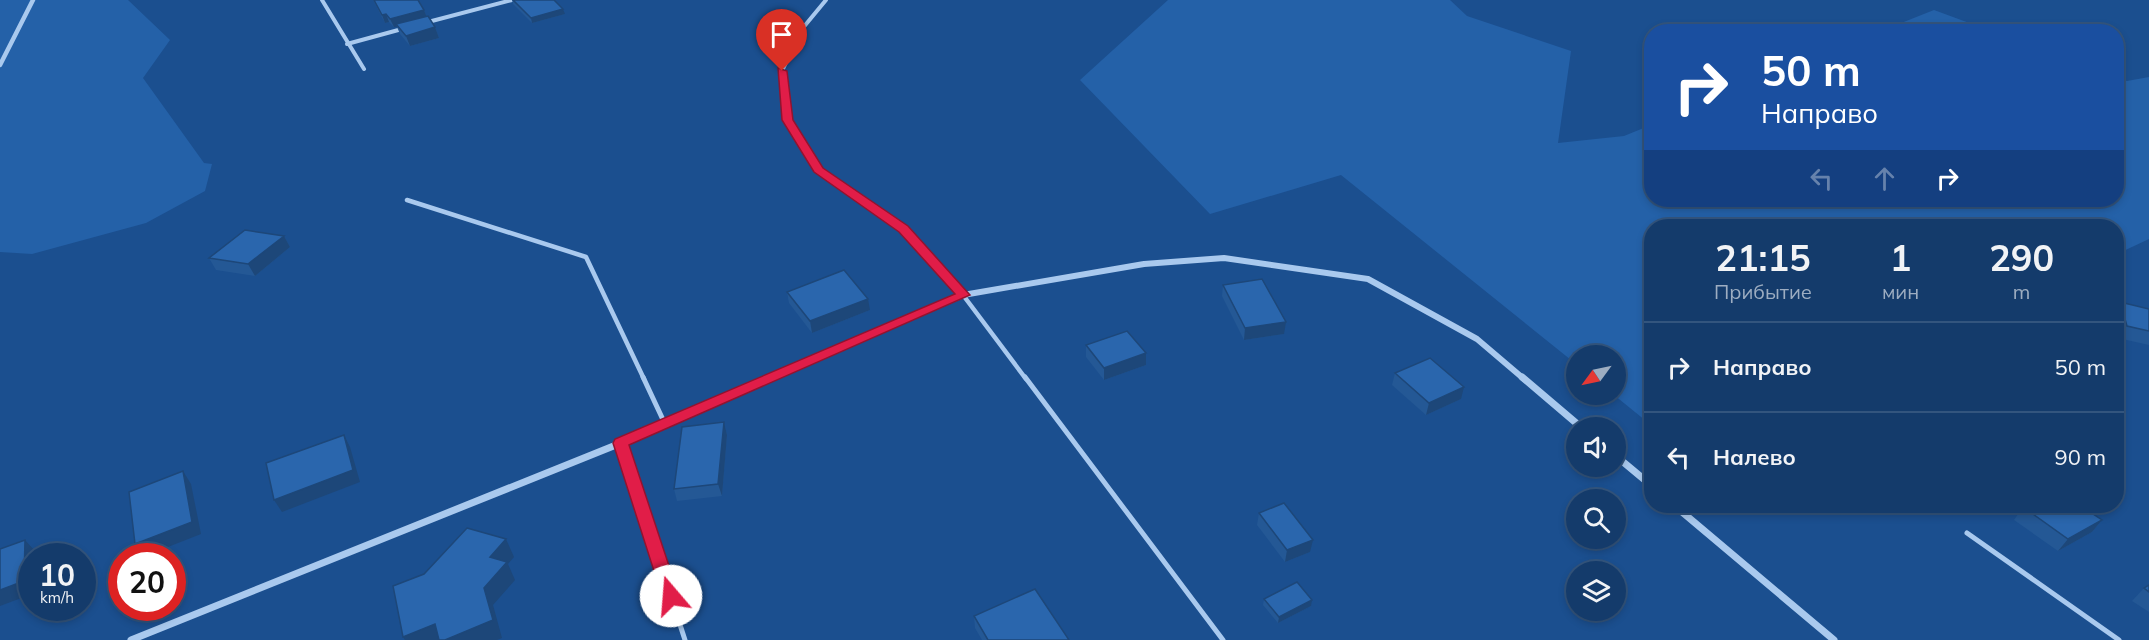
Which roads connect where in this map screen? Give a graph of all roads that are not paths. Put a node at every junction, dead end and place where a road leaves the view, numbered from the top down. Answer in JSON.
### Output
{"nodes":[{"id":1,"x":33,"y":0,"type":"edge"},
{"id":2,"x":322,"y":0,"type":"edge"},
{"id":3,"x":512,"y":0,"type":"edge"},
{"id":4,"x":826,"y":0,"type":"edge"},
{"id":5,"x":424,"y":23,"type":"edge"},
{"id":6,"x":413,"y":26,"type":"edge"},
{"id":7,"x":347,"y":44,"type":"junction"},
{"id":8,"x":0,"y":65,"type":"edge"},
{"id":9,"x":364,"y":69,"type":"dead end"},
{"id":10,"x":407,"y":200,"type":"dead end"},
{"id":11,"x":963,"y":295,"type":"junction"},
{"id":12,"x":1569,"y":417,"type":"edge"},
{"id":13,"x":665,"y":424,"type":"junction"},
{"id":14,"x":621,"y":443,"type":"junction"},
{"id":15,"x":1626,"y":464,"type":"edge"},
{"id":16,"x":1644,"y":479,"type":"edge"},
{"id":17,"x":1683,"y":513,"type":"edge"},
{"id":18,"x":1967,"y":533,"type":"dead end"},
{"id":19,"x":130,"y":640,"type":"edge"},
{"id":20,"x":685,"y":640,"type":"edge"},
{"id":21,"x":1223,"y":640,"type":"edge"},
{"id":22,"x":1834,"y":640,"type":"edge"},
{"id":23,"x":2118,"y":640,"type":"edge"}],
"edges":[{"from":1,"to":8,"type":"street"},
{"from":2,"to":7,"type":"lane"},
{"from":3,"to":5,"type":"lane"},
{"from":4,"to":11,"type":"lane"},
{"from":6,"to":7,"type":"lane"},
{"from":7,"to":9,"type":"lane"},
{"from":10,"to":13,"type":"lane"},
{"from":11,"to":12,"type":"street"},
{"from":11,"to":13,"type":"street"},
{"from":11,"to":21,"type":"lane"},
{"from":13,"to":14,"type":"street"},
{"from":14,"to":19,"type":"street"},
{"from":14,"to":20,"type":"lane"},
{"from":15,"to":16,"type":"street"},
{"from":17,"to":22,"type":"street"},
{"from":18,"to":23,"type":"lane"}]}
